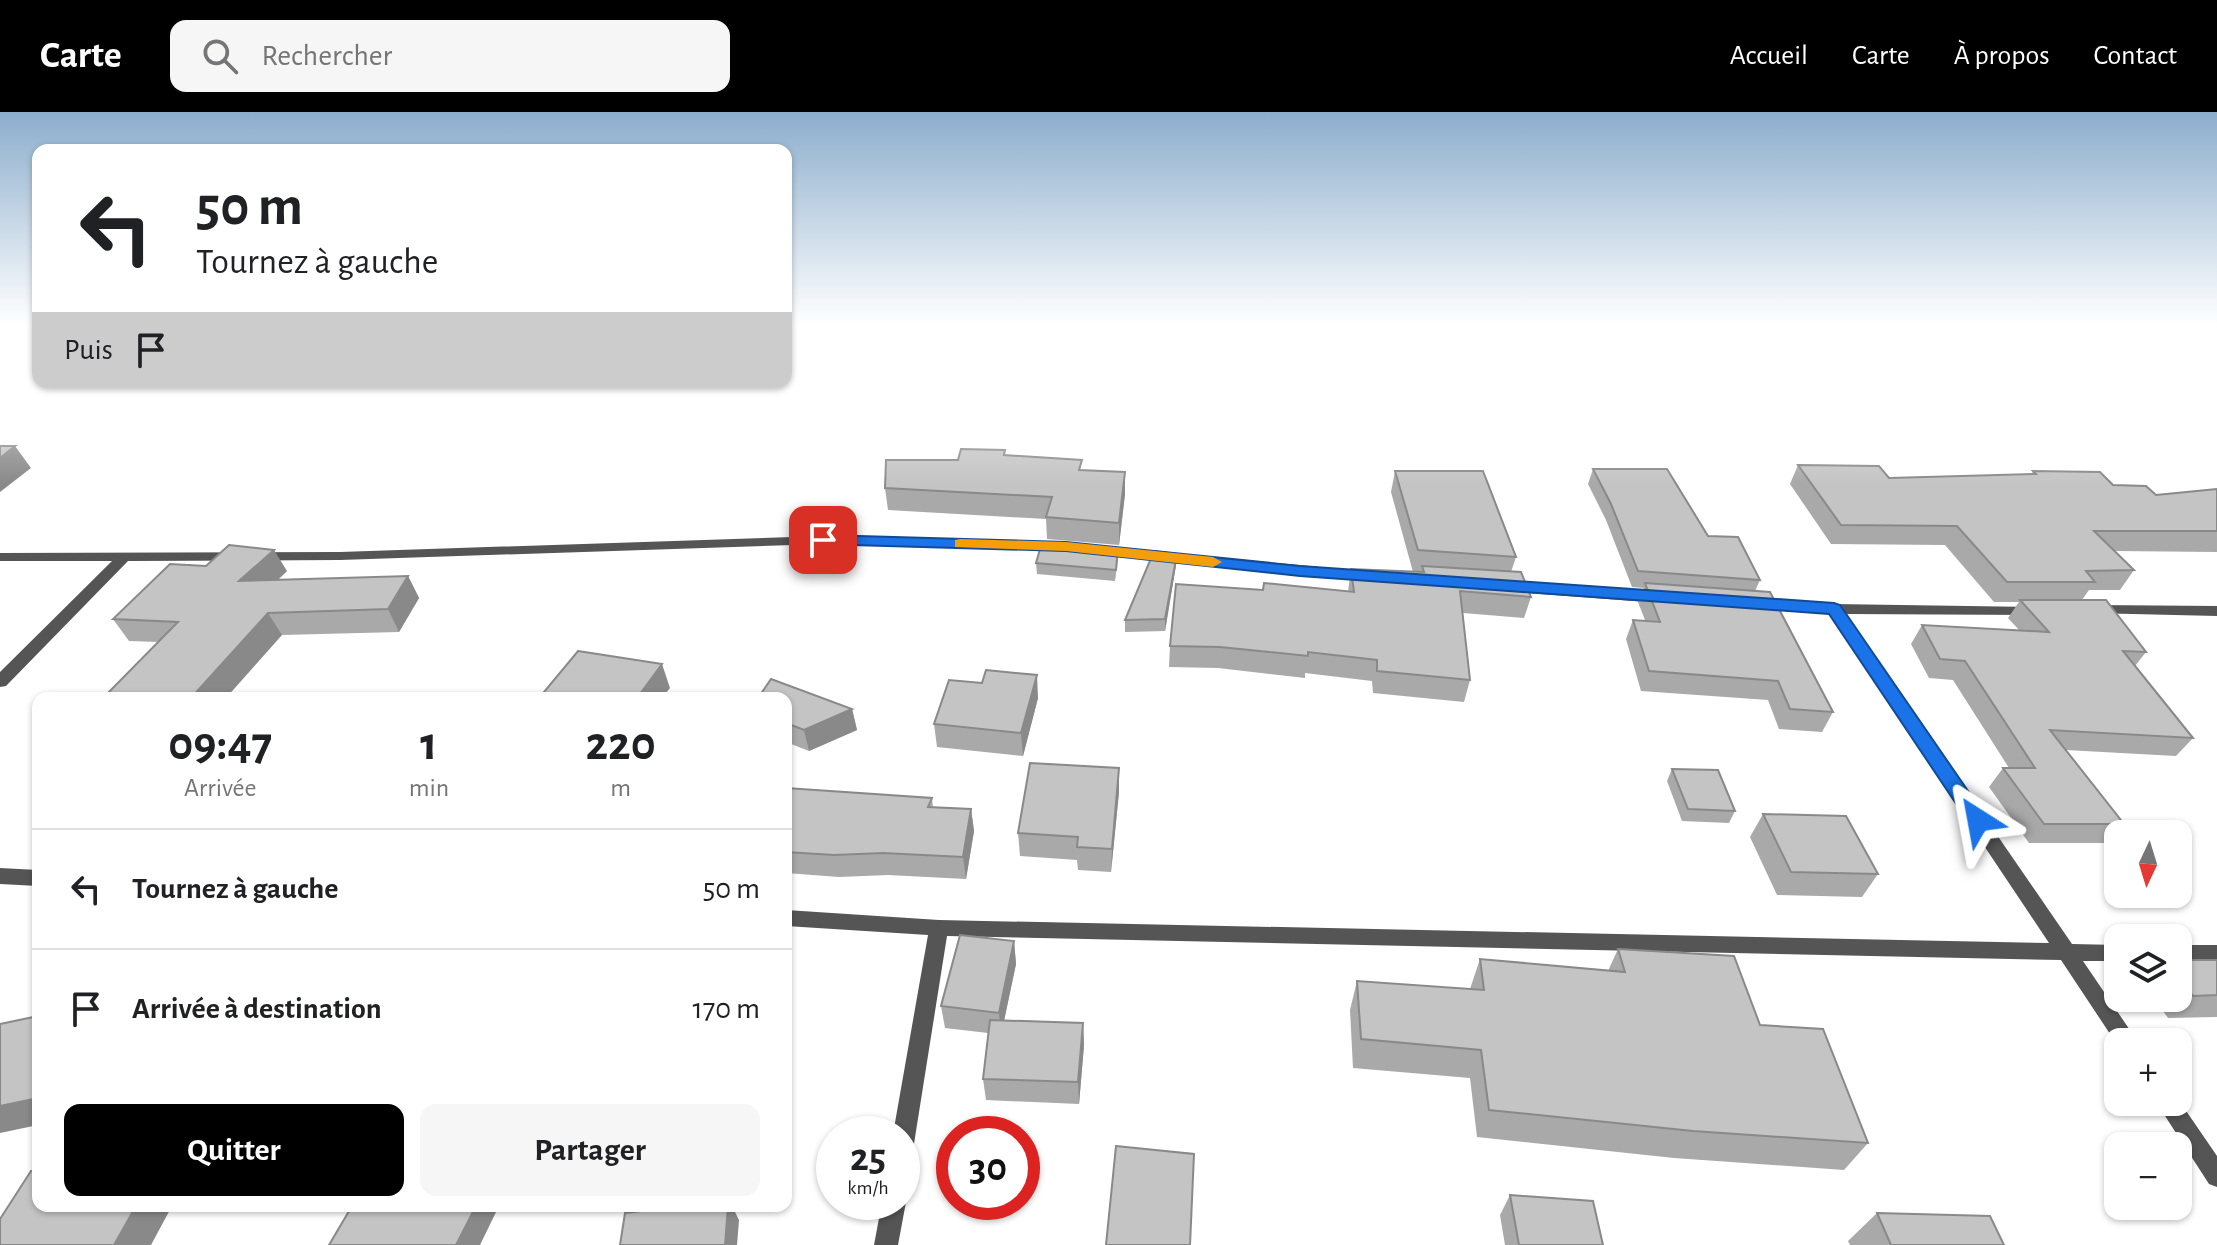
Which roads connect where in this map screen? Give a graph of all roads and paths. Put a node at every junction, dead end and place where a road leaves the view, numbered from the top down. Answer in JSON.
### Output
{"nodes":[{"id":1,"x":125,"y":556,"type":"junction"},
{"id":2,"x":0,"y":557,"type":"edge"},
{"id":3,"x":1392,"y":578,"type":"edge"},
{"id":4,"x":1499,"y":587,"type":"edge"},
{"id":5,"x":1682,"y":599,"type":"edge"},
{"id":6,"x":1743,"y":603,"type":"edge"},
{"id":7,"x":1834,"y":609,"type":"junction"},
{"id":8,"x":2217,"y":611,"type":"edge"},
{"id":9,"x":0,"y":682,"type":"edge"},
{"id":10,"x":0,"y":876,"type":"edge"},
{"id":11,"x":32,"y":878,"type":"edge"},
{"id":12,"x":792,"y":918,"type":"edge"},
{"id":13,"x":939,"y":928,"type":"junction"},
{"id":14,"x":2067,"y":952,"type":"junction"},
{"id":15,"x":2104,"y":953,"type":"edge"},
{"id":16,"x":2192,"y":953,"type":"edge"},
{"id":17,"x":2217,"y":953,"type":"edge"},
{"id":18,"x":2118,"y":1028,"type":"edge"},
{"id":19,"x":908,"y":1116,"type":"edge"},
{"id":20,"x":2176,"y":1116,"type":"edge"},
{"id":21,"x":2217,"y":1176,"type":"edge"},
{"id":22,"x":891,"y":1220,"type":"edge"},
{"id":23,"x":886,"y":1245,"type":"edge"}],
"edges":[{"from":1,"to":2,"type":"street"},
{"from":1,"to":3,"type":"street"},
{"from":1,"to":9,"type":"street"},
{"from":4,"to":5,"type":"street"},
{"from":6,"to":7,"type":"street"},
{"from":7,"to":8,"type":"street"},
{"from":7,"to":14,"type":"street"},
{"from":10,"to":11,"type":"street"},
{"from":12,"to":13,"type":"street"},
{"from":13,"to":14,"type":"street"},
{"from":13,"to":19,"type":"street"},
{"from":14,"to":15,"type":"street"},
{"from":14,"to":18,"type":"street"},
{"from":16,"to":17,"type":"street"},
{"from":20,"to":21,"type":"street"},
{"from":22,"to":23,"type":"street"}]}
